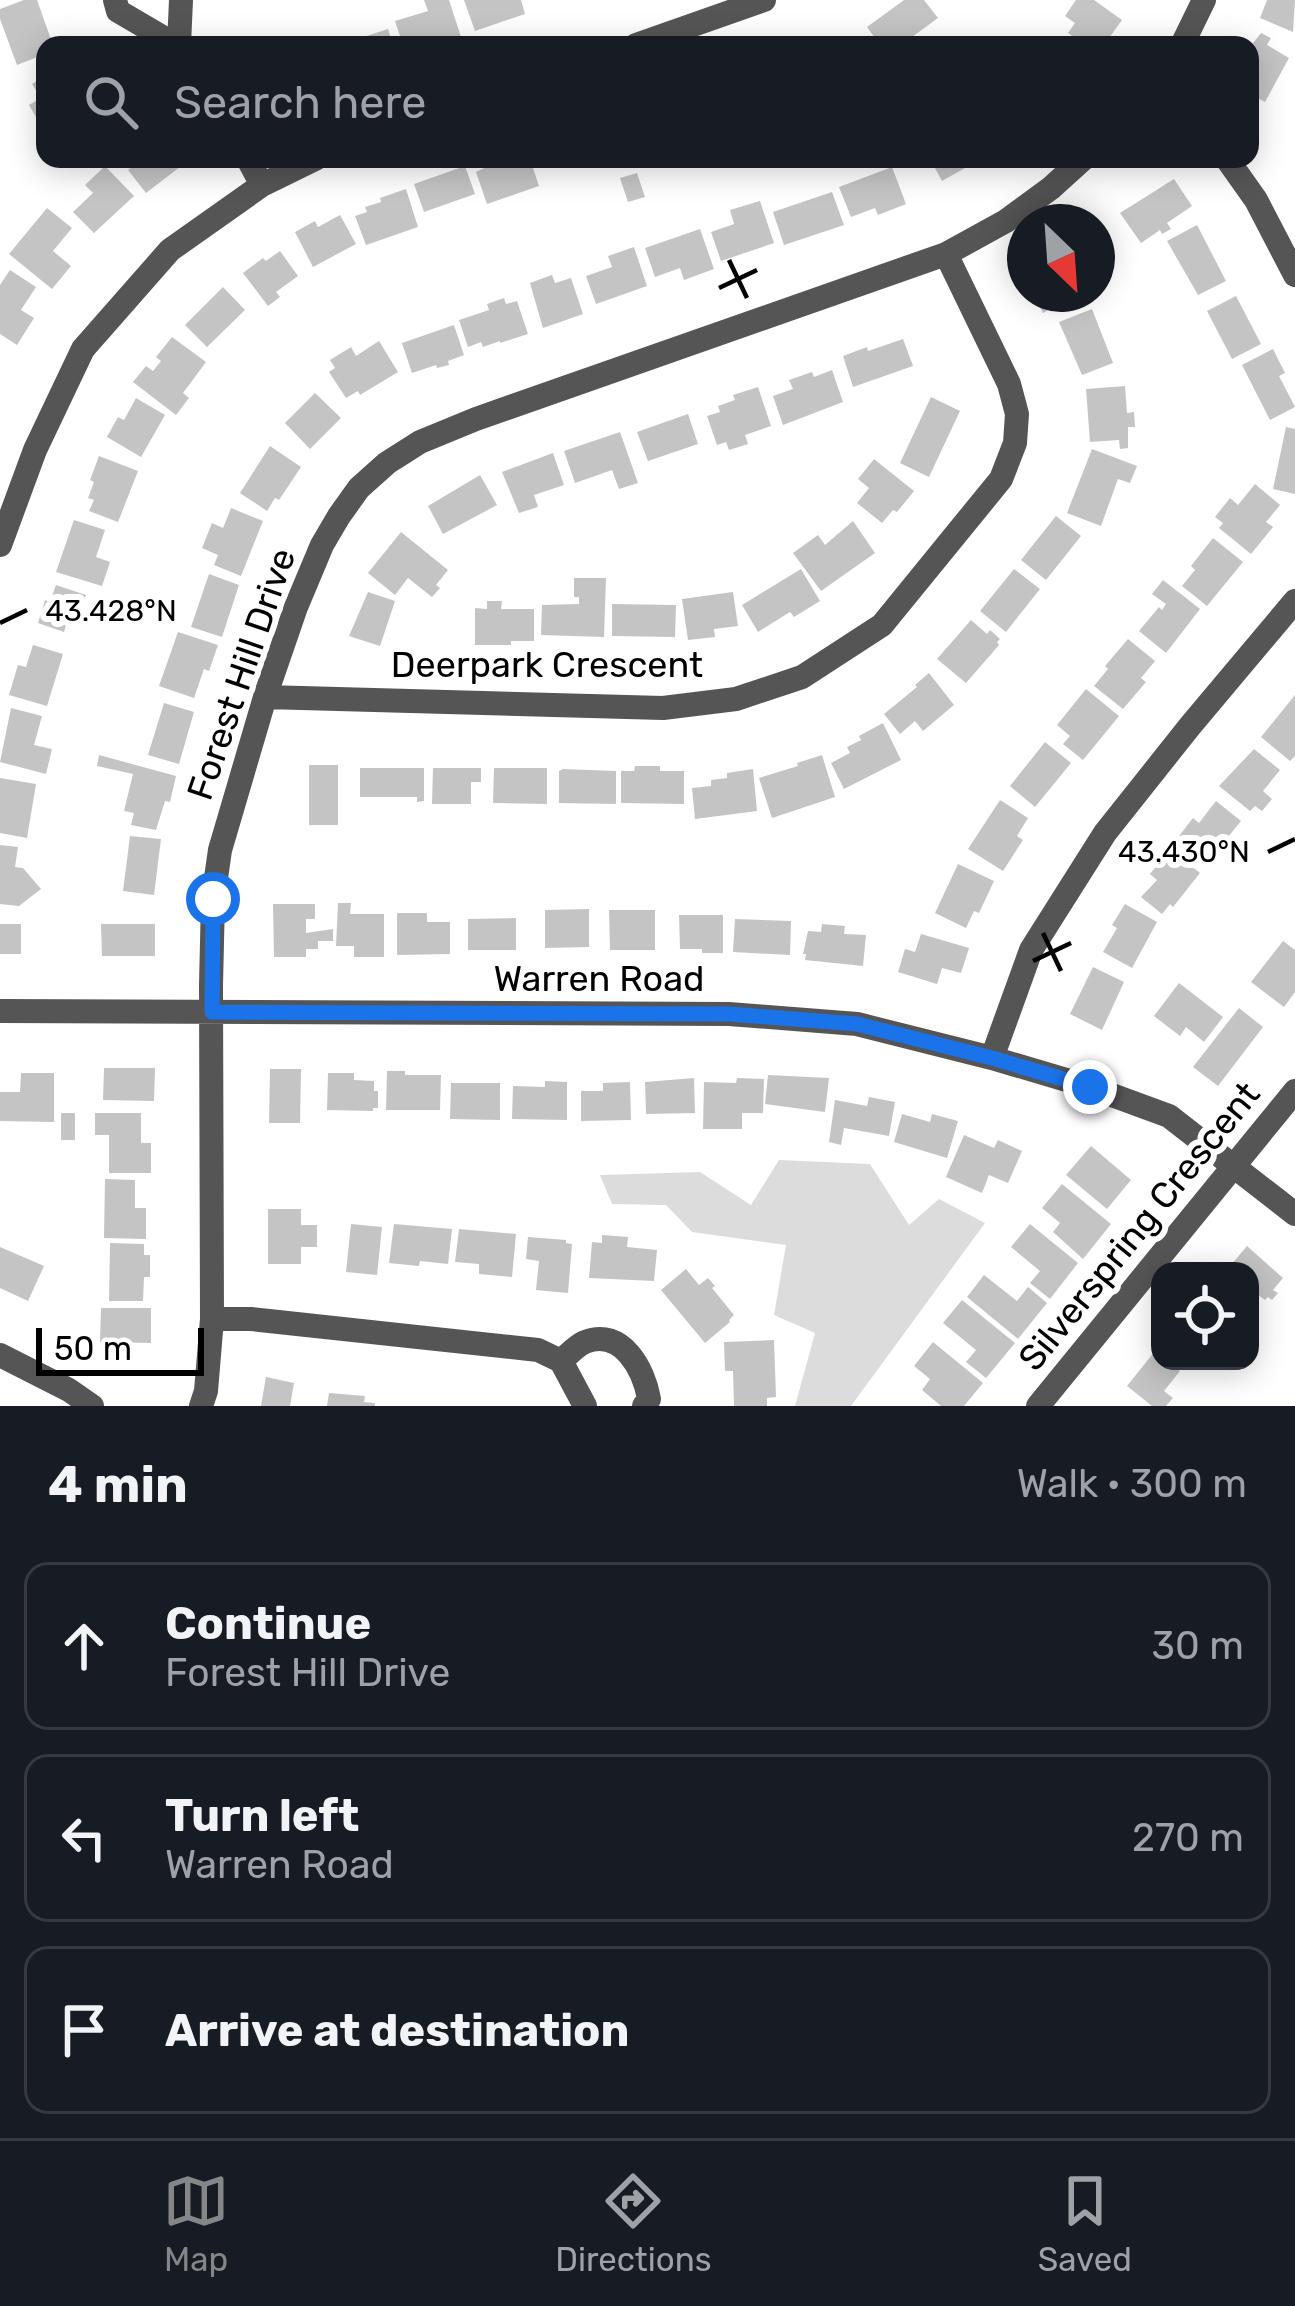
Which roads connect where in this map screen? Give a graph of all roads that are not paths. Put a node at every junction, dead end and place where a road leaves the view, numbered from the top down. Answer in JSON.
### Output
{"nodes":[{"id":1,"x":116,"y":0,"type":"edge"},
{"id":2,"x":181,"y":0,"type":"edge"},
{"id":3,"x":764,"y":0,"type":"edge"},
{"id":4,"x":1204,"y":0,"type":"edge"},
{"id":5,"x":162,"y":36,"type":"edge"},
{"id":6,"x":179,"y":36,"type":"edge"},
{"id":7,"x":662,"y":36,"type":"edge"},
{"id":8,"x":1186,"y":36,"type":"edge"},
{"id":9,"x":253,"y":168,"type":"edge"},
{"id":10,"x":297,"y":168,"type":"edge"},
{"id":11,"x":1073,"y":168,"type":"edge"},
{"id":12,"x":1233,"y":168,"type":"edge"},
{"id":13,"x":262,"y":185,"type":"junction"},
{"id":14,"x":946,"y":254,"type":"junction"},
{"id":15,"x":1295,"y":275,"type":"edge"},
{"id":16,"x":0,"y":544,"type":"edge"},
{"id":17,"x":1295,"y":601,"type":"edge"},
{"id":18,"x":265,"y":697,"type":"junction"},
{"id":19,"x":0,"y":1011,"type":"edge"},
{"id":20,"x":212,"y":1012,"type":"junction"},
{"id":21,"x":992,"y":1058,"type":"junction"},
{"id":22,"x":1295,"y":1091,"type":"edge"},
{"id":23,"x":1234,"y":1165,"type":"junction"},
{"id":24,"x":1295,"y":1214,"type":"edge"},
{"id":25,"x":212,"y":1319,"type":"junction"},
{"id":26,"x":0,"y":1355,"type":"edge"},
{"id":27,"x":561,"y":1361,"type":"junction"},
{"id":28,"x":92,"y":1406,"type":"edge"},
{"id":29,"x":201,"y":1406,"type":"edge"},
{"id":30,"x":585,"y":1406,"type":"edge"},
{"id":31,"x":644,"y":1406,"type":"edge"},
{"id":32,"x":1038,"y":1406,"type":"edge"}],
"edges":[{"from":1,"to":5,"type":"street"},
{"from":2,"to":6,"type":"street"},
{"from":3,"to":7,"type":"street"},
{"from":4,"to":8,"type":"street"},
{"from":9,"to":13,"type":"street"},
{"from":10,"to":13,"type":"street"},
{"from":11,"to":14,"type":"street","name":"Forest Hill Drive"},
{"from":12,"to":15,"type":"street"},
{"from":13,"to":16,"type":"street"},
{"from":14,"to":18,"type":"street","name":"Forest Hill Drive"},
{"from":14,"to":18,"type":"street","name":"Deerpark Crescent"},
{"from":17,"to":21,"type":"street"},
{"from":18,"to":20,"type":"street","name":"Forest Hill Drive"},
{"from":19,"to":20,"type":"street","name":"Warren Road"},
{"from":20,"to":21,"type":"street","name":"Warren Road"},
{"from":20,"to":25,"type":"street","name":"Forest Hill Drive"},
{"from":21,"to":23,"type":"street","name":"Warren Road"},
{"from":22,"to":23,"type":"street","name":"Silverspring Crescent"},
{"from":23,"to":24,"type":"street","name":"Warren Road"},
{"from":23,"to":32,"type":"street","name":"Silverspring Crescent"},
{"from":25,"to":27,"type":"street"},
{"from":25,"to":29,"type":"street","name":"Forest Hill Drive"},
{"from":26,"to":28,"type":"street"},
{"from":27,"to":30,"type":"street"},
{"from":27,"to":31,"type":"street"}]}
